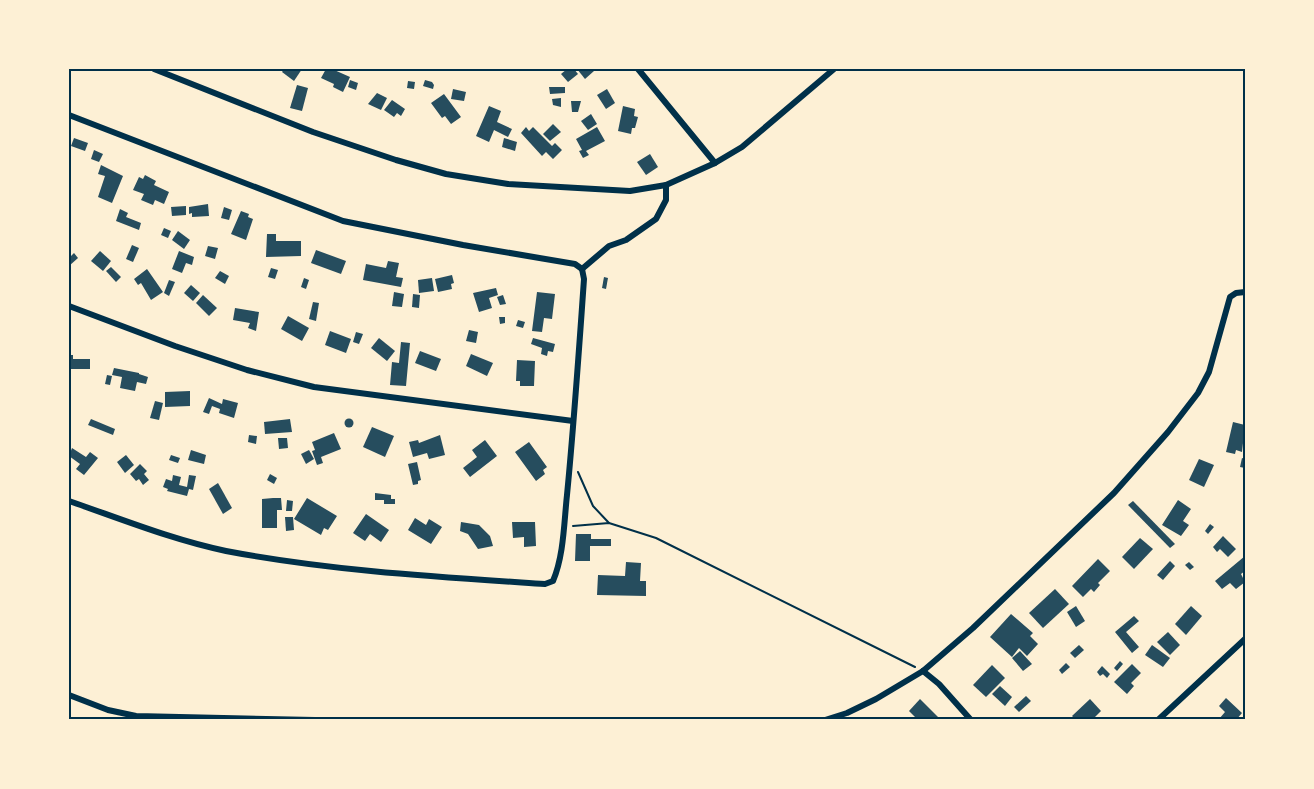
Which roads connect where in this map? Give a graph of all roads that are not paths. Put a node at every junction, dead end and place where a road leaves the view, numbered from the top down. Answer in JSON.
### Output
{"nodes":[{"id":1,"x":154,"y":69,"type":"edge"},
{"id":2,"x":638,"y":69,"type":"edge"},
{"id":3,"x":834,"y":69,"type":"edge"},
{"id":4,"x":69,"y":115,"type":"edge"},
{"id":5,"x":715,"y":163,"type":"junction"},
{"id":6,"x":666,"y":185,"type":"junction"},
{"id":7,"x":582,"y":269,"type":"junction"},
{"id":8,"x":1245,"y":292,"type":"edge"},
{"id":9,"x":69,"y":306,"type":"edge"},
{"id":10,"x":573,"y":421,"type":"junction"},
{"id":11,"x":69,"y":501,"type":"edge"},
{"id":12,"x":1245,"y":639,"type":"edge"},
{"id":13,"x":923,"y":671,"type":"junction"},
{"id":14,"x":69,"y":694,"type":"edge"},
{"id":15,"x":1167,"y":712,"type":"junction"},
{"id":16,"x":315,"y":720,"type":"edge"},
{"id":17,"x":825,"y":720,"type":"edge"},
{"id":18,"x":970,"y":720,"type":"edge"},
{"id":19,"x":1158,"y":720,"type":"edge"},
{"id":20,"x":1173,"y":720,"type":"edge"}],
"edges":[{"from":1,"to":6,"type":"street"},
{"from":2,"to":5,"type":"street"},
{"from":3,"to":5,"type":"street"},
{"from":4,"to":7,"type":"street"},
{"from":5,"to":6,"type":"street"},
{"from":6,"to":7,"type":"street"},
{"from":7,"to":10,"type":"street"},
{"from":8,"to":13,"type":"street"},
{"from":9,"to":10,"type":"street"},
{"from":10,"to":11,"type":"street"},
{"from":12,"to":15,"type":"street"},
{"from":13,"to":17,"type":"street"},
{"from":13,"to":18,"type":"street"},
{"from":14,"to":16,"type":"street"},
{"from":15,"to":19,"type":"street"},
{"from":15,"to":20,"type":"street"}]}
